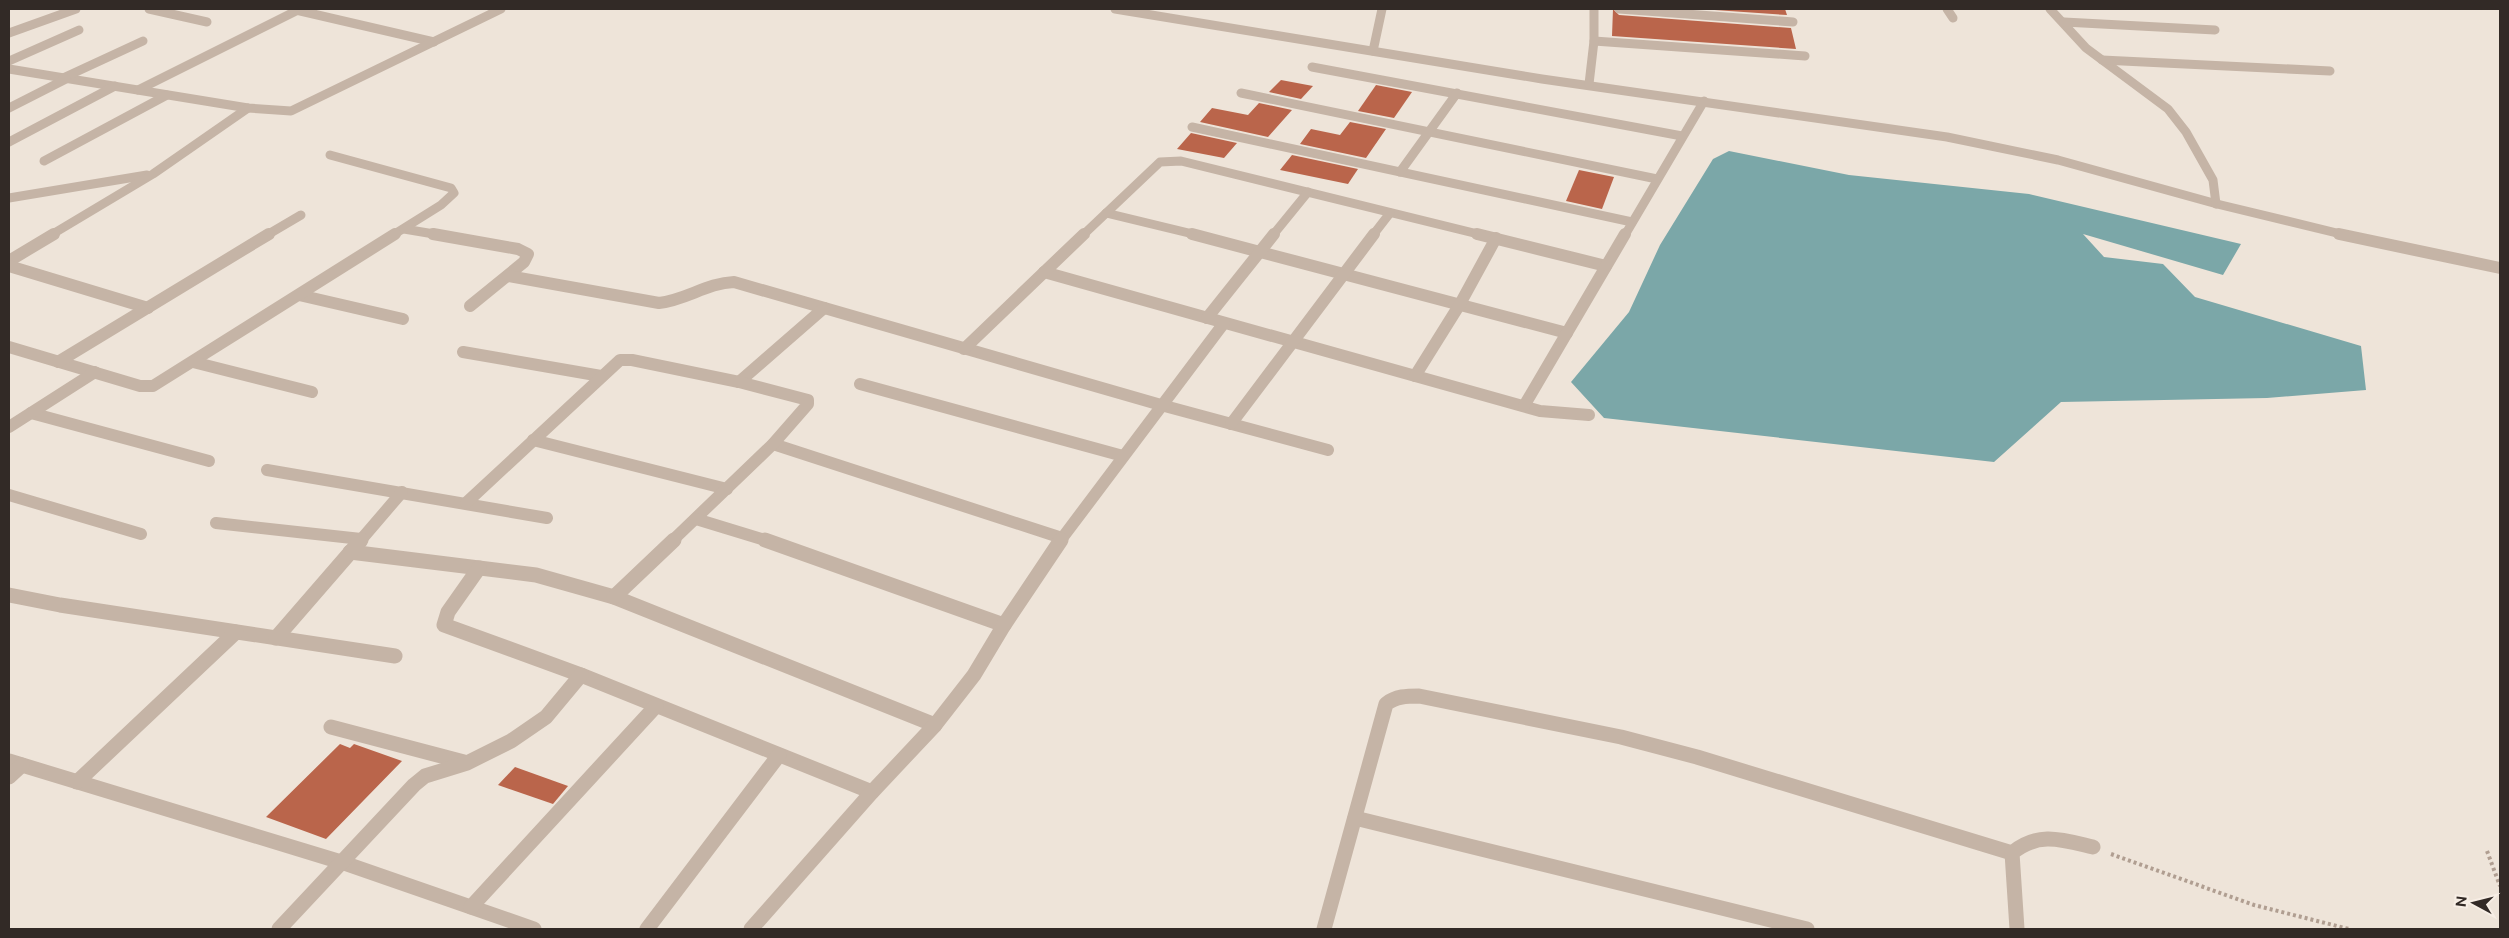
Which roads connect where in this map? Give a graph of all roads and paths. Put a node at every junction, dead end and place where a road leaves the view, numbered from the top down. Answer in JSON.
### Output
{"nodes":[{"id":1,"x":76,"y":9,"type":"edge"},
{"id":2,"x":149,"y":9,"type":"edge"},
{"id":3,"x":501,"y":9,"type":"edge"},
{"id":4,"x":1115,"y":9,"type":"edge"},
{"id":5,"x":1382,"y":9,"type":"edge"},
{"id":6,"x":1594,"y":9,"type":"edge"},
{"id":7,"x":1618,"y":9,"type":"edge"},
{"id":8,"x":1947,"y":9,"type":"edge"},
{"id":9,"x":2050,"y":9,"type":"edge"},
{"id":10,"x":298,"y":10,"type":"edge"},
{"id":11,"x":1953,"y":18,"type":"dead end"},
{"id":12,"x":207,"y":22,"type":"dead end"},
{"id":13,"x":1793,"y":22,"type":"dead end"},
{"id":14,"x":2064,"y":22,"type":"junction"},
{"id":15,"x":79,"y":30,"type":"dead end"},
{"id":16,"x":2216,"y":30,"type":"dead end"},
{"id":17,"x":9,"y":34,"type":"edge"},
{"id":18,"x":143,"y":41,"type":"dead end"},
{"id":19,"x":1594,"y":41,"type":"junction"},
{"id":20,"x":434,"y":42,"type":"junction"},
{"id":21,"x":1373,"y":51,"type":"junction"},
{"id":22,"x":1805,"y":56,"type":"dead end"},
{"id":23,"x":2102,"y":60,"type":"junction"},
{"id":24,"x":9,"y":61,"type":"edge"},
{"id":25,"x":1312,"y":67,"type":"dead end"},
{"id":26,"x":9,"y":69,"type":"edge"},
{"id":27,"x":2330,"y":72,"type":"dead end"},
{"id":28,"x":64,"y":78,"type":"junction"},
{"id":29,"x":1589,"y":84,"type":"junction"},
{"id":30,"x":115,"y":86,"type":"junction"},
{"id":31,"x":138,"y":90,"type":"junction"},
{"id":32,"x":1241,"y":93,"type":"dead end"},
{"id":33,"x":1457,"y":93,"type":"junction"},
{"id":34,"x":167,"y":95,"type":"junction"},
{"id":35,"x":1704,"y":101,"type":"junction"},
{"id":36,"x":9,"y":108,"type":"edge"},
{"id":37,"x":248,"y":108,"type":"junction"},
{"id":38,"x":1192,"y":127,"type":"dead end"},
{"id":39,"x":1428,"y":133,"type":"junction"},
{"id":40,"x":1682,"y":136,"type":"junction"},
{"id":41,"x":9,"y":142,"type":"edge"},
{"id":42,"x":330,"y":155,"type":"dead end"},
{"id":43,"x":44,"y":161,"type":"dead end"},
{"id":44,"x":1400,"y":172,"type":"junction"},
{"id":45,"x":153,"y":174,"type":"junction"},
{"id":46,"x":1657,"y":179,"type":"junction"},
{"id":47,"x":1308,"y":192,"type":"junction"},
{"id":48,"x":9,"y":198,"type":"edge"},
{"id":49,"x":2216,"y":204,"type":"junction"},
{"id":50,"x":1106,"y":213,"type":"junction"},
{"id":51,"x":1390,"y":213,"type":"junction"},
{"id":52,"x":301,"y":215,"type":"dead end"},
{"id":53,"x":1632,"y":222,"type":"junction"},
{"id":54,"x":404,"y":229,"type":"junction"},
{"id":55,"x":1496,"y":238,"type":"junction"},
{"id":56,"x":1261,"y":251,"type":"junction"},
{"id":57,"x":9,"y":261,"type":"edge"},
{"id":58,"x":9,"y":266,"type":"edge"},
{"id":59,"x":1606,"y":266,"type":"junction"},
{"id":60,"x":2500,"y":268,"type":"edge"},
{"id":61,"x":1044,"y":272,"type":"junction"},
{"id":62,"x":1345,"y":273,"type":"junction"},
{"id":63,"x":508,"y":276,"type":"junction"},
{"id":64,"x":299,"y":295,"type":"junction"},
{"id":65,"x":1460,"y":304,"type":"junction"},
{"id":66,"x":470,"y":306,"type":"dead end"},
{"id":67,"x":148,"y":308,"type":"junction"},
{"id":68,"x":824,"y":308,"type":"junction"},
{"id":69,"x":1207,"y":318,"type":"junction"},
{"id":70,"x":403,"y":319,"type":"dead end"},
{"id":71,"x":1224,"y":323,"type":"junction"},
{"id":72,"x":1567,"y":333,"type":"junction"},
{"id":73,"x":1293,"y":342,"type":"junction"},
{"id":74,"x":9,"y":347,"type":"edge"},
{"id":75,"x":964,"y":349,"type":"junction"},
{"id":76,"x":463,"y":352,"type":"dead end"},
{"id":77,"x":58,"y":362,"type":"junction"},
{"id":78,"x":193,"y":362,"type":"junction"},
{"id":79,"x":95,"y":372,"type":"junction"},
{"id":80,"x":601,"y":376,"type":"junction"},
{"id":81,"x":1415,"y":376,"type":"junction"},
{"id":82,"x":739,"y":382,"type":"junction"},
{"id":83,"x":860,"y":384,"type":"dead end"},
{"id":84,"x":312,"y":392,"type":"dead end"},
{"id":85,"x":1161,"y":406,"type":"junction"},
{"id":86,"x":1524,"y":406,"type":"junction"},
{"id":87,"x":31,"y":413,"type":"junction"},
{"id":88,"x":1589,"y":415,"type":"dead end"},
{"id":89,"x":1231,"y":424,"type":"junction"},
{"id":90,"x":9,"y":427,"type":"edge"},
{"id":91,"x":533,"y":440,"type":"junction"},
{"id":92,"x":773,"y":444,"type":"junction"},
{"id":93,"x":1328,"y":450,"type":"dead end"},
{"id":94,"x":1123,"y":456,"type":"junction"},
{"id":95,"x":210,"y":461,"type":"dead end"},
{"id":96,"x":267,"y":470,"type":"dead end"},
{"id":97,"x":727,"y":489,"type":"junction"},
{"id":98,"x":402,"y":492,"type":"junction"},
{"id":99,"x":9,"y":495,"type":"edge"},
{"id":100,"x":466,"y":503,"type":"junction"},
{"id":101,"x":547,"y":518,"type":"dead end"},
{"id":102,"x":696,"y":519,"type":"junction"},
{"id":103,"x":216,"y":523,"type":"dead end"},
{"id":104,"x":141,"y":534,"type":"dead end"},
{"id":105,"x":1062,"y":538,"type":"junction"},
{"id":106,"x":362,"y":539,"type":"junction"},
{"id":107,"x":350,"y":552,"type":"junction"},
{"id":108,"x":479,"y":568,"type":"junction"},
{"id":109,"x":9,"y":595,"type":"edge"},
{"id":110,"x":614,"y":598,"type":"junction"},
{"id":111,"x":1004,"y":625,"type":"junction"},
{"id":112,"x":236,"y":632,"type":"junction"},
{"id":113,"x":276,"y":638,"type":"junction"},
{"id":114,"x":395,"y":656,"type":"dead end"},
{"id":115,"x":581,"y":676,"type":"junction"},
{"id":116,"x":656,"y":706,"type":"junction"},
{"id":117,"x":935,"y":725,"type":"junction"},
{"id":118,"x":331,"y":727,"type":"dead end"},
{"id":119,"x":779,"y":755,"type":"junction"},
{"id":120,"x":15,"y":763,"type":"edge"},
{"id":121,"x":466,"y":763,"type":"junction"},
{"id":122,"x":9,"y":777,"type":"edge"},
{"id":123,"x":77,"y":782,"type":"junction"},
{"id":124,"x":872,"y":792,"type":"junction"},
{"id":125,"x":1355,"y":818,"type":"junction"},
{"id":126,"x":2093,"y":847,"type":"joint"},
{"id":127,"x":2487,"y":851,"type":"dead end"},
{"id":128,"x":2012,"y":853,"type":"junction"},
{"id":129,"x":342,"y":862,"type":"junction"},
{"id":130,"x":2500,"y":886,"type":"edge"},
{"id":131,"x":471,"y":908,"type":"junction"},
{"id":132,"x":523,"y":928,"type":"edge"},
{"id":133,"x":278,"y":929,"type":"edge"},
{"id":134,"x":647,"y":929,"type":"edge"},
{"id":135,"x":751,"y":929,"type":"edge"},
{"id":136,"x":1324,"y":929,"type":"edge"},
{"id":137,"x":1807,"y":929,"type":"edge"},
{"id":138,"x":2017,"y":929,"type":"edge"},
{"id":139,"x":2348,"y":929,"type":"edge"}],
"edges":[{"from":1,"to":17,"type":"street"},
{"from":2,"to":12,"type":"street"},
{"from":3,"to":20,"type":"street"},
{"from":4,"to":21,"type":"street"},
{"from":5,"to":21,"type":"street"},
{"from":6,"to":19,"type":"street"},
{"from":7,"to":13,"type":"street"},
{"from":8,"to":11,"type":"street"},
{"from":9,"to":14,"type":"street"},
{"from":10,"to":20,"type":"street"},
{"from":10,"to":31,"type":"street"},
{"from":14,"to":16,"type":"street"},
{"from":14,"to":23,"type":"street"},
{"from":15,"to":24,"type":"street"},
{"from":18,"to":28,"type":"street"},
{"from":19,"to":22,"type":"street"},
{"from":19,"to":29,"type":"street"},
{"from":20,"to":37,"type":"street"},
{"from":21,"to":29,"type":"street"},
{"from":23,"to":27,"type":"street"},
{"from":23,"to":49,"type":"street"},
{"from":25,"to":33,"type":"street"},
{"from":26,"to":28,"type":"street"},
{"from":28,"to":30,"type":"street"},
{"from":28,"to":36,"type":"street"},
{"from":29,"to":35,"type":"street"},
{"from":30,"to":31,"type":"street"},
{"from":30,"to":41,"type":"street"},
{"from":31,"to":34,"type":"street"},
{"from":32,"to":39,"type":"street"},
{"from":33,"to":39,"type":"street"},
{"from":33,"to":40,"type":"street"},
{"from":34,"to":37,"type":"street"},
{"from":34,"to":43,"type":"street"},
{"from":35,"to":40,"type":"street"},
{"from":35,"to":49,"type":"street"},
{"from":37,"to":45,"type":"street"},
{"from":38,"to":44,"type":"street"},
{"from":39,"to":44,"type":"street"},
{"from":39,"to":46,"type":"street"},
{"from":40,"to":46,"type":"street"},
{"from":42,"to":54,"type":"street"},
{"from":44,"to":53,"type":"street"},
{"from":45,"to":48,"type":"street"},
{"from":45,"to":57,"type":"street"},
{"from":46,"to":53,"type":"street"},
{"from":47,"to":50,"type":"street"},
{"from":47,"to":51,"type":"street"},
{"from":47,"to":56,"type":"street"},
{"from":49,"to":60,"type":"street"},
{"from":50,"to":56,"type":"street"},
{"from":50,"to":61,"type":"street"},
{"from":51,"to":55,"type":"street"},
{"from":51,"to":62,"type":"street"},
{"from":52,"to":67,"type":"street"},
{"from":53,"to":59,"type":"street"},
{"from":54,"to":63,"type":"street"},
{"from":54,"to":64,"type":"street"},
{"from":55,"to":59,"type":"street"},
{"from":55,"to":65,"type":"street"},
{"from":56,"to":62,"type":"street"},
{"from":56,"to":69,"type":"street"},
{"from":58,"to":67,"type":"street"},
{"from":59,"to":72,"type":"street"},
{"from":61,"to":69,"type":"street"},
{"from":61,"to":75,"type":"street"},
{"from":62,"to":65,"type":"street"},
{"from":62,"to":73,"type":"street"},
{"from":63,"to":66,"type":"street"},
{"from":63,"to":68,"type":"street"},
{"from":64,"to":70,"type":"street"},
{"from":64,"to":78,"type":"street"},
{"from":65,"to":72,"type":"street"},
{"from":65,"to":81,"type":"street"},
{"from":67,"to":77,"type":"street"},
{"from":68,"to":75,"type":"street"},
{"from":68,"to":82,"type":"street"},
{"from":69,"to":71,"type":"street"},
{"from":71,"to":73,"type":"street"},
{"from":71,"to":85,"type":"street"},
{"from":72,"to":86,"type":"street"},
{"from":73,"to":81,"type":"street"},
{"from":73,"to":89,"type":"street"},
{"from":74,"to":77,"type":"street"},
{"from":75,"to":85,"type":"street"},
{"from":76,"to":80,"type":"street"},
{"from":77,"to":79,"type":"street"},
{"from":78,"to":79,"type":"street"},
{"from":78,"to":84,"type":"street"},
{"from":79,"to":87,"type":"street"},
{"from":80,"to":82,"type":"street"},
{"from":80,"to":91,"type":"street"},
{"from":81,"to":86,"type":"street"},
{"from":82,"to":92,"type":"street"},
{"from":83,"to":94,"type":"street"},
{"from":85,"to":89,"type":"street"},
{"from":85,"to":94,"type":"street"},
{"from":86,"to":88,"type":"street"},
{"from":87,"to":90,"type":"street"},
{"from":87,"to":95,"type":"street"},
{"from":89,"to":93,"type":"street"},
{"from":91,"to":97,"type":"street"},
{"from":91,"to":100,"type":"street"},
{"from":92,"to":97,"type":"street"},
{"from":92,"to":105,"type":"street"},
{"from":94,"to":105,"type":"street"},
{"from":96,"to":98,"type":"street"},
{"from":97,"to":102,"type":"street"},
{"from":98,"to":100,"type":"street"},
{"from":98,"to":106,"type":"street"},
{"from":99,"to":104,"type":"street"},
{"from":100,"to":101,"type":"street"},
{"from":102,"to":110,"type":"street"},
{"from":102,"to":111,"type":"street"},
{"from":103,"to":106,"type":"street"},
{"from":105,"to":111,"type":"street"},
{"from":106,"to":107,"type":"street"},
{"from":107,"to":108,"type":"street"},
{"from":107,"to":113,"type":"street"},
{"from":108,"to":110,"type":"street"},
{"from":108,"to":115,"type":"street"},
{"from":109,"to":112,"type":"street"},
{"from":110,"to":117,"type":"street"},
{"from":111,"to":117,"type":"street"},
{"from":112,"to":113,"type":"street"},
{"from":112,"to":123,"type":"street"},
{"from":113,"to":114,"type":"street"},
{"from":115,"to":116,"type":"street"},
{"from":115,"to":121,"type":"street"},
{"from":116,"to":119,"type":"street"},
{"from":116,"to":131,"type":"street"},
{"from":117,"to":124,"type":"street"},
{"from":118,"to":121,"type":"street"},
{"from":119,"to":124,"type":"street"},
{"from":119,"to":134,"type":"street"},
{"from":120,"to":122,"type":"street"},
{"from":120,"to":123,"type":"street"},
{"from":121,"to":129,"type":"street"},
{"from":123,"to":129,"type":"street"},
{"from":124,"to":135,"type":"street"},
{"from":125,"to":128,"type":"street"},
{"from":125,"to":136,"type":"street"},
{"from":125,"to":137,"type":"street"},
{"from":126,"to":128,"type":"street"},
{"from":126,"to":139,"type":"path"},
{"from":127,"to":130,"type":"path"},
{"from":128,"to":138,"type":"street"},
{"from":129,"to":131,"type":"street"},
{"from":129,"to":133,"type":"street"},
{"from":131,"to":132,"type":"street"}]}
